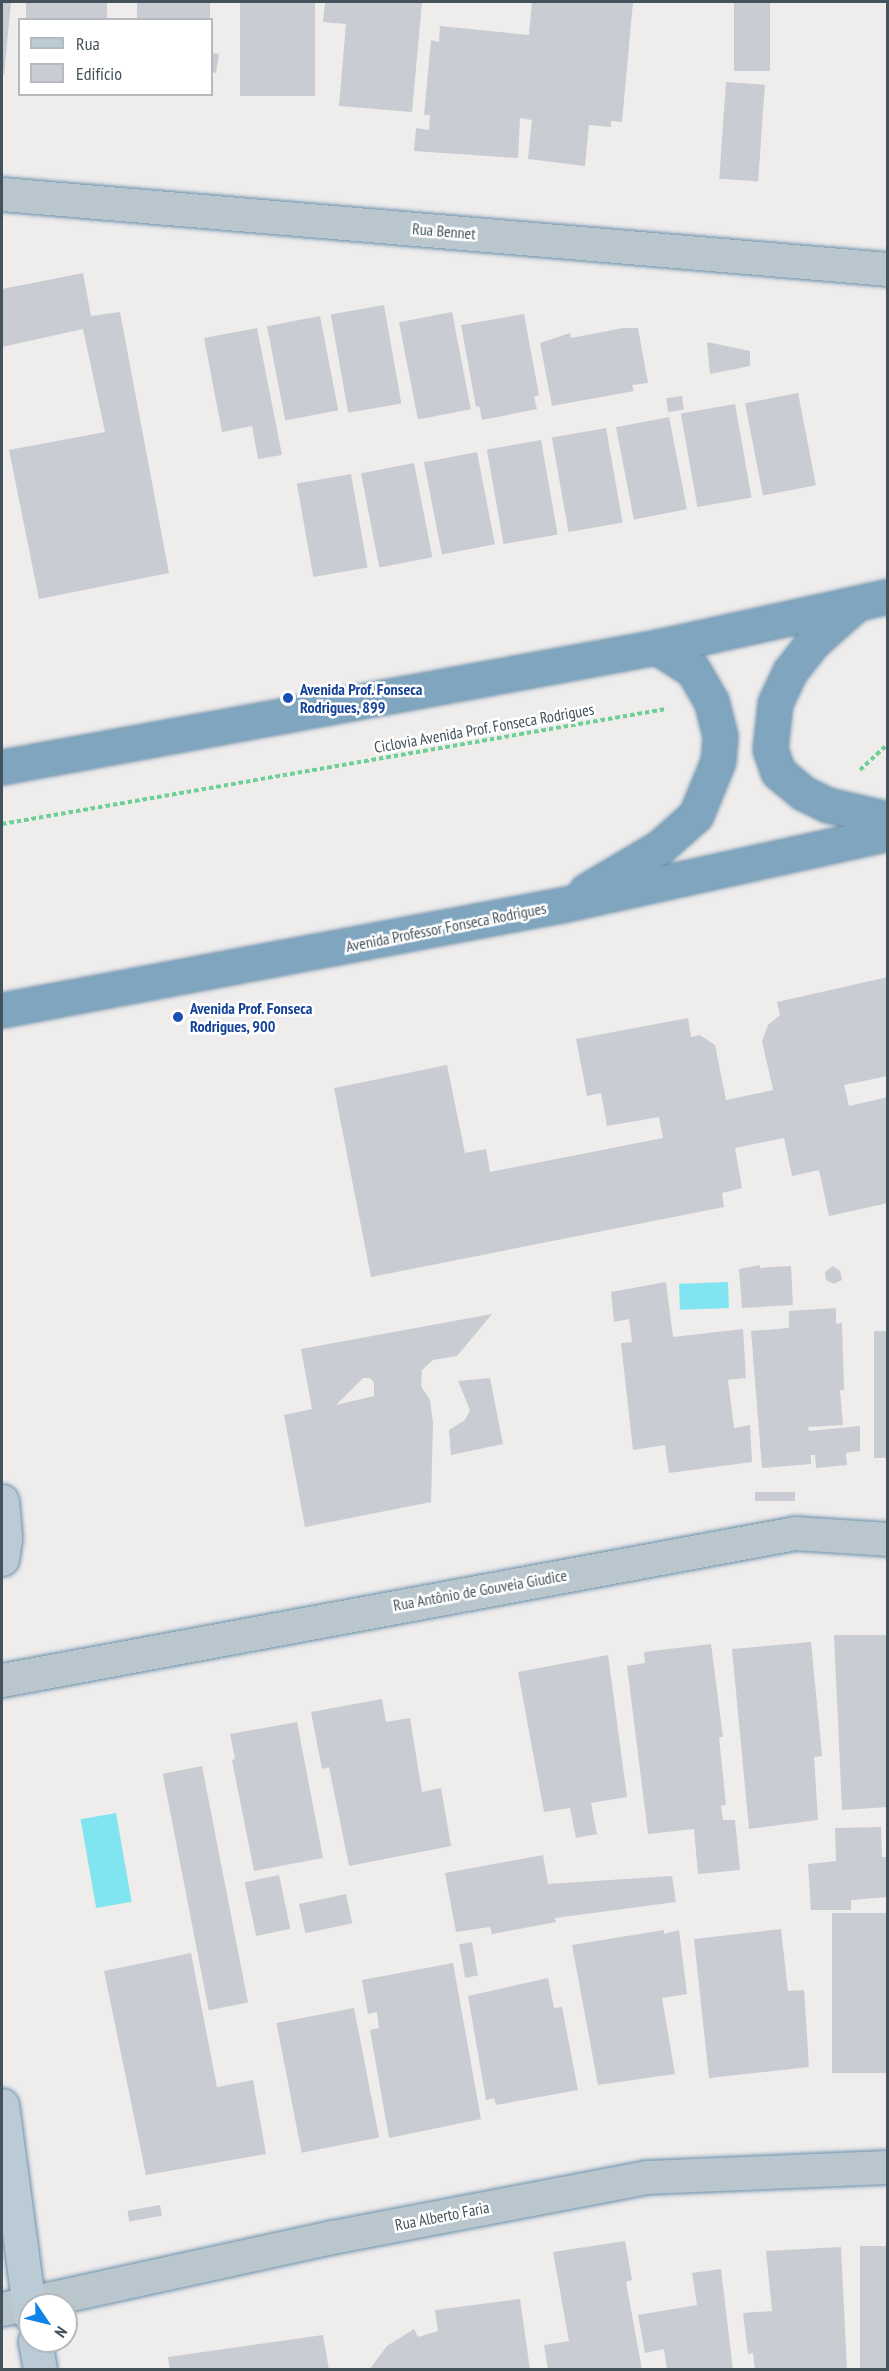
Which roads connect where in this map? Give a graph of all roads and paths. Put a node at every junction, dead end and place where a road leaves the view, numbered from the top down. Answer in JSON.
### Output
{"nodes":[{"id":1,"x":2,"y":194,"type":"edge"},
{"id":2,"x":888,"y":269,"type":"edge"},
{"id":3,"x":874,"y":598,"type":"edge"},
{"id":4,"x":657,"y":647,"type":"junction"},
{"id":5,"x":711,"y":701,"type":"junction"},
{"id":6,"x":888,"y":744,"type":"edge"},
{"id":7,"x":2,"y":767,"type":"edge"},
{"id":8,"x":803,"y":793,"type":"junction"},
{"id":9,"x":888,"y":819,"type":"edge"},
{"id":10,"x":2,"y":824,"type":"edge"},
{"id":11,"x":888,"y":833,"type":"edge"},
{"id":12,"x":561,"y":905,"type":"junction"},
{"id":13,"x":2,"y":1010,"type":"edge"},
{"id":14,"x":2,"y":1501,"type":"edge"},
{"id":15,"x":888,"y":1539,"type":"edge"},
{"id":16,"x":2,"y":1559,"type":"edge"},
{"id":17,"x":75,"y":1664,"type":"junction"},
{"id":18,"x":2,"y":1680,"type":"edge"},
{"id":19,"x":2,"y":1705,"type":"edge"},
{"id":20,"x":2,"y":2105,"type":"edge"},
{"id":21,"x":888,"y":2167,"type":"edge"},
{"id":22,"x":19,"y":2293,"type":"edge"},
{"id":23,"x":78,"y":2296,"type":"edge"},
{"id":24,"x":36,"y":2353,"type":"edge"},
{"id":25,"x":40,"y":2370,"type":"edge"}],
"edges":[{"from":1,"to":2,"type":"street","name":"Rua Bennet"},
{"from":3,"to":4,"type":"highway"},
{"from":3,"to":8,"type":"highway"},
{"from":4,"to":5,"type":"highway"},
{"from":4,"to":7,"type":"highway"},
{"from":5,"to":10,"type":"path","name":"Ciclovia Avenida Prof. Fonseca Rodrigues"},
{"from":5,"to":12,"type":"highway"},
{"from":6,"to":8,"type":"path"},
{"from":8,"to":9,"type":"highway"},
{"from":11,"to":12,"type":"highway","name":"Avenida Professor Fonseca Rodrigues"},
{"from":12,"to":13,"type":"highway","name":"Avenida Professor Fonseca Rodrigues"},
{"from":14,"to":16,"type":"street"},
{"from":15,"to":17,"type":"street","name":"Rua Antônio de Gouveia Giudice"},
{"from":17,"to":18,"type":"street","name":"Rua Antônio de Gouveia Giudice"},
{"from":17,"to":19,"type":"street","name":"Rua Antônio de Gouveia Giudice"},
{"from":20,"to":22,"type":"street"},
{"from":21,"to":23,"type":"street","name":"Rua Alberto Faria"},
{"from":24,"to":25,"type":"street"}]}
